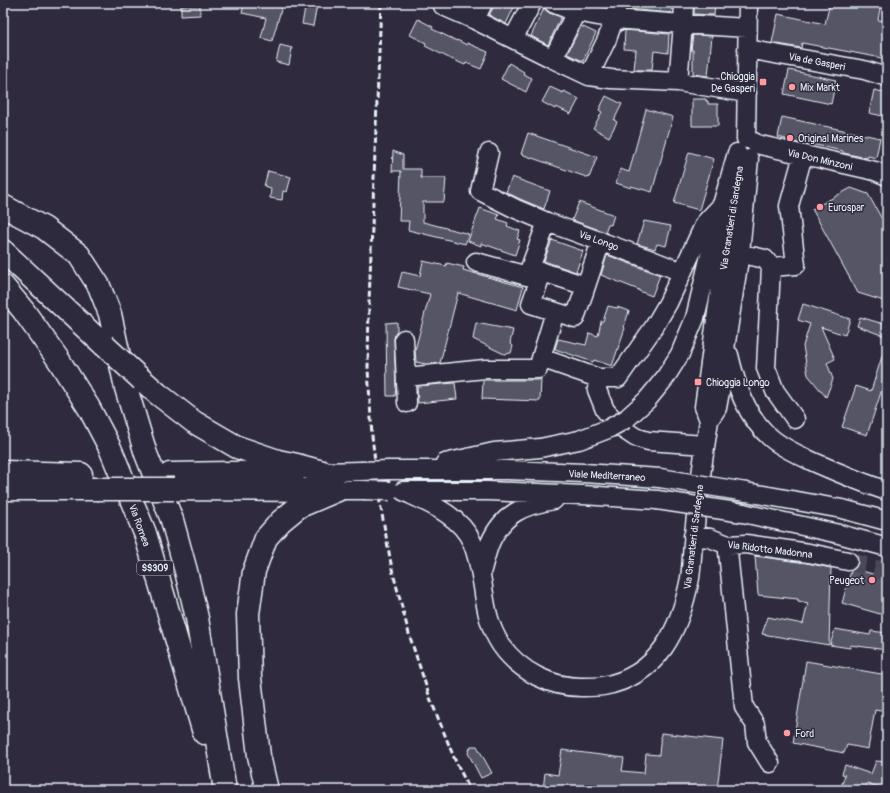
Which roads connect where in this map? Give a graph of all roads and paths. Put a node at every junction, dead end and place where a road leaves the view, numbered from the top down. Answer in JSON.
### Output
{"nodes":[{"id":1,"x":444,"y":3,"type":"edge"},
{"id":2,"x":483,"y":3,"type":"edge"},
{"id":3,"x":532,"y":3,"type":"edge"},
{"id":4,"x":553,"y":3,"type":"edge"},
{"id":5,"x":684,"y":3,"type":"edge"},
{"id":6,"x":748,"y":3,"type":"edge"},
{"id":7,"x":615,"y":11,"type":"edge"},
{"id":8,"x":576,"y":12,"type":"junction"},
{"id":9,"x":475,"y":20,"type":"junction"},
{"id":10,"x":683,"y":24,"type":"junction"},
{"id":11,"x":747,"y":28,"type":"junction"},
{"id":12,"x":513,"y":39,"type":"junction"},
{"id":13,"x":747,"y":49,"type":"junction"},
{"id":14,"x":553,"y":59,"type":"junction"},
{"id":15,"x":589,"y":76,"type":"junction"},
{"id":16,"x":887,"y":76,"type":"edge"},
{"id":17,"x":678,"y":82,"type":"junction"},
{"id":18,"x":747,"y":93,"type":"junction"},
{"id":19,"x":745,"y":150,"type":"junction"},
{"id":20,"x":489,"y":153,"type":"dead end"},
{"id":21,"x":803,"y":155,"type":"junction"},
{"id":22,"x":887,"y":176,"type":"edge"},
{"id":23,"x":722,"y":205,"type":"junction"},
{"id":24,"x":3,"y":206,"type":"edge"},
{"id":25,"x":547,"y":222,"type":"junction"},
{"id":26,"x":601,"y":241,"type":"junction"},
{"id":27,"x":3,"y":251,"type":"edge"},
{"id":28,"x":733,"y":251,"type":"junction"},
{"id":29,"x":476,"y":262,"type":"dead end"},
{"id":30,"x":771,"y":267,"type":"junction"},
{"id":31,"x":536,"y":270,"type":"junction"},
{"id":32,"x":682,"y":272,"type":"junction"},
{"id":33,"x":3,"y":286,"type":"edge"},
{"id":34,"x":586,"y":286,"type":"junction"},
{"id":35,"x":3,"y":304,"type":"edge"},
{"id":36,"x":555,"y":312,"type":"junction"},
{"id":37,"x":695,"y":318,"type":"junction"},
{"id":38,"x":404,"y":339,"type":"dead end"},
{"id":39,"x":726,"y":342,"type":"junction"},
{"id":40,"x":541,"y":358,"type":"junction"},
{"id":41,"x":58,"y":359,"type":"junction"},
{"id":42,"x":406,"y":377,"type":"junction"},
{"id":43,"x":598,"y":378,"type":"junction"},
{"id":44,"x":407,"y":403,"type":"dead end"},
{"id":45,"x":794,"y":419,"type":"dead end"},
{"id":46,"x":709,"y":420,"type":"junction"},
{"id":47,"x":705,"y":446,"type":"junction"},
{"id":48,"x":410,"y":470,"type":"junction"},
{"id":49,"x":3,"y":472,"type":"edge"},
{"id":50,"x":323,"y":472,"type":"junction"},
{"id":51,"x":96,"y":482,"type":"junction"},
{"id":52,"x":170,"y":482,"type":"junction"},
{"id":53,"x":3,"y":489,"type":"edge"},
{"id":54,"x":338,"y":490,"type":"junction"},
{"id":55,"x":397,"y":491,"type":"junction"},
{"id":56,"x":887,"y":492,"type":"edge"},
{"id":57,"x":583,"y":495,"type":"junction"},
{"id":58,"x":887,"y":521,"type":"edge"},
{"id":59,"x":693,"y":536,"type":"junction"},
{"id":60,"x":728,"y":545,"type":"junction"},
{"id":61,"x":887,"y":547,"type":"edge"},
{"id":62,"x":848,"y":561,"type":"tunnel mouth"},
{"id":63,"x":481,"y":573,"type":"junction"},
{"id":64,"x":770,"y":763,"type":"dead end"},
{"id":65,"x":221,"y":790,"type":"edge"},
{"id":66,"x":225,"y":790,"type":"edge"},
{"id":67,"x":267,"y":790,"type":"edge"}],
"edges":[{"from":1,"to":9,"type":"street"},
{"from":2,"to":9,"type":"street"},
{"from":3,"to":12,"type":"street"},
{"from":4,"to":8,"type":"street"},
{"from":5,"to":10,"type":"street"},
{"from":6,"to":11,"type":"street","name":"Via Granatieri di Sardegna"},
{"from":7,"to":8,"type":"street"},
{"from":7,"to":10,"type":"street"},
{"from":7,"to":15,"type":"street"},
{"from":8,"to":14,"type":"street"},
{"from":9,"to":12,"type":"street"},
{"from":10,"to":11,"type":"street"},
{"from":10,"to":17,"type":"street"},
{"from":11,"to":13,"type":"street","name":"Via Granatieri di Sardegna"},
{"from":12,"to":14,"type":"street"},
{"from":13,"to":16,"type":"street","name":"Via de Gasperi"},
{"from":13,"to":18,"type":"street","name":"Via Granatieri di Sardegna"},
{"from":14,"to":15,"type":"street"},
{"from":15,"to":17,"type":"street"},
{"from":17,"to":18,"type":"street"},
{"from":18,"to":19,"type":"street","name":"Via Granatieri di Sardegna"},
{"from":19,"to":21,"type":"street","name":"Via Don Minzoni"},
{"from":19,"to":23,"type":"street"},
{"from":19,"to":28,"type":"street","name":"Via Granatieri di Sardegna"},
{"from":20,"to":25,"type":"street","name":"Via Longo"},
{"from":21,"to":22,"type":"street","name":"Via Don Minzoni"},
{"from":21,"to":30,"type":"street"},
{"from":23,"to":32,"type":"street"},
{"from":23,"to":37,"type":"street"},
{"from":24,"to":66,"type":"main road"},
{"from":25,"to":26,"type":"street","name":"Via Longo"},
{"from":25,"to":31,"type":"street"},
{"from":26,"to":32,"type":"street","name":"Via Longo"},
{"from":26,"to":34,"type":"street"},
{"from":27,"to":50,"type":"main road","bridge":true},
{"from":28,"to":30,"type":"street"},
{"from":28,"to":39,"type":"street","name":"Via Granatieri di Sardegna"},
{"from":28,"to":46,"type":"street","name":"Via Granatieri di Sardegna"},
{"from":29,"to":31,"type":"street"},
{"from":30,"to":45,"type":"street"},
{"from":31,"to":34,"type":"street"},
{"from":31,"to":36,"type":"street"},
{"from":32,"to":37,"type":"street"},
{"from":32,"to":43,"type":"street"},
{"from":33,"to":41,"type":"main road","name":"Via Romea","number":"SS309"},
{"from":34,"to":36,"type":"street"},
{"from":35,"to":41,"type":"main road","number":"SS309"},
{"from":36,"to":40,"type":"street"},
{"from":37,"to":48,"type":"street","bridge":true},
{"from":38,"to":42,"type":"street"},
{"from":39,"to":46,"type":"street","name":"Via Granatieri di Sardegna"},
{"from":39,"to":56,"type":"street"},
{"from":40,"to":42,"type":"street"},
{"from":40,"to":43,"type":"street"},
{"from":41,"to":65,"type":"main road","name":"Via Romea","number":"SS309"},
{"from":42,"to":44,"type":"street"},
{"from":43,"to":47,"type":"street"},
{"from":46,"to":47,"type":"street","name":"Via Granatieri di Sardegna"},
{"from":47,"to":59,"type":"street","name":"Via Granatieri di Sardegna"},
{"from":48,"to":50,"type":"street","name":"Viale Mediterraneo","bridge":true},
{"from":48,"to":58,"type":"street","name":"Viale Mediterraneo","bridge":true},
{"from":49,"to":51,"type":"main road"},
{"from":50,"to":52,"type":"main road"},
{"from":51,"to":52,"type":"main road"},
{"from":51,"to":53,"type":"main road"},
{"from":52,"to":54,"type":"main road"},
{"from":54,"to":55,"type":"street","bridge":true},
{"from":54,"to":67,"type":"main road"},
{"from":55,"to":57,"type":"street"},
{"from":55,"to":63,"type":"street","name":"Via Granatieri di Sardegna"},
{"from":57,"to":61,"type":"street","bridge":true},
{"from":57,"to":63,"type":"street"},
{"from":59,"to":60,"type":"street","name":"Via Ridotto Madonna"},
{"from":59,"to":63,"type":"street","name":"Via Granatieri di Sardegna"},
{"from":60,"to":62,"type":"street","name":"Via Ridotto Madonna"},
{"from":60,"to":64,"type":"street"}]}
